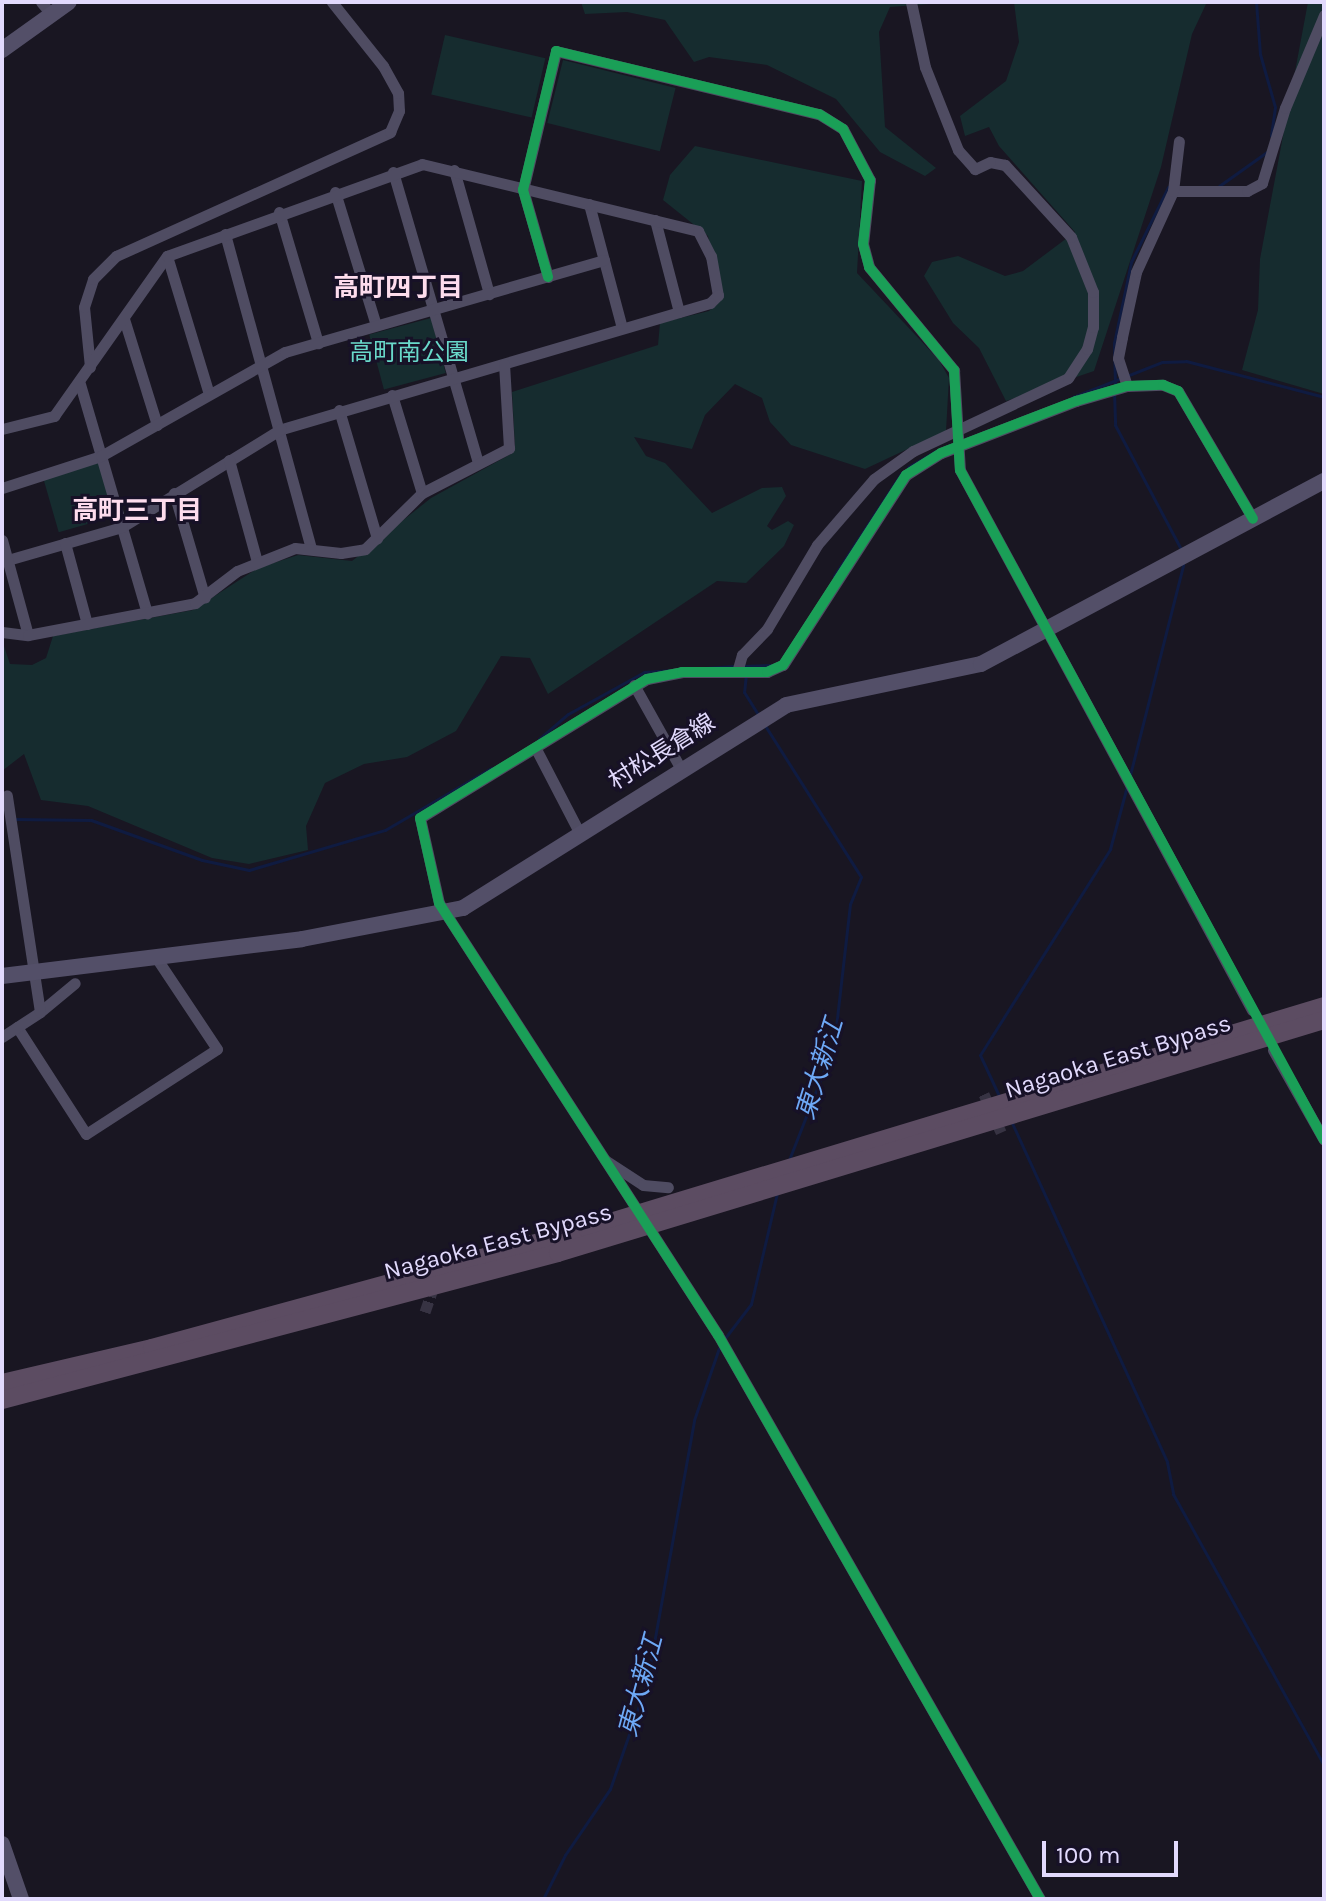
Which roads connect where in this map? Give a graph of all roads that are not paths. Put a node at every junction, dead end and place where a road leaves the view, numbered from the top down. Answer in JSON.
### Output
{"nodes":[{"id":1,"x":69,"y":2,"type":"edge"},
{"id":2,"x":332,"y":2,"type":"edge"},
{"id":3,"x":911,"y":2,"type":"edge"},
{"id":4,"x":46,"y":8,"type":"edge"},
{"id":5,"x":1324,"y":15,"type":"edge"},
{"id":6,"x":2,"y":50,"type":"edge"},
{"id":7,"x":1179,"y":141,"type":"dead end"},
{"id":8,"x":454,"y":170,"type":"junction"},
{"id":9,"x":393,"y":172,"type":"junction"},
{"id":10,"x":523,"y":190,"type":"junction"},
{"id":11,"x":1173,"y":191,"type":"junction"},
{"id":12,"x":335,"y":192,"type":"junction"},
{"id":13,"x":589,"y":204,"type":"junction"},
{"id":14,"x":279,"y":212,"type":"junction"},
{"id":15,"x":655,"y":220,"type":"junction"},
{"id":16,"x":225,"y":234,"type":"junction"},
{"id":17,"x":167,"y":256,"type":"junction"},
{"id":18,"x":604,"y":260,"type":"junction"},
{"id":19,"x":548,"y":277,"type":"junction"},
{"id":20,"x":489,"y":294,"type":"junction"},
{"id":21,"x":434,"y":310,"type":"junction"},
{"id":22,"x":679,"y":312,"type":"junction"},
{"id":23,"x":124,"y":319,"type":"junction"},
{"id":24,"x":376,"y":325,"type":"junction"},
{"id":25,"x":622,"y":328,"type":"junction"},
{"id":26,"x":318,"y":343,"type":"junction"},
{"id":27,"x":259,"y":363,"type":"junction"},
{"id":28,"x":504,"y":364,"type":"junction"},
{"id":29,"x":90,"y":367,"type":"junction"},
{"id":30,"x":452,"y":378,"type":"junction"},
{"id":31,"x":80,"y":384,"type":"junction"},
{"id":32,"x":1127,"y":386,"type":"junction"},
{"id":33,"x":208,"y":391,"type":"junction"},
{"id":34,"x":392,"y":395,"type":"junction"},
{"id":35,"x":339,"y":410,"type":"junction"},
{"id":36,"x":157,"y":425,"type":"junction"},
{"id":37,"x":2,"y":429,"type":"edge"},
{"id":38,"x":281,"y":429,"type":"junction"},
{"id":39,"x":961,"y":429,"type":"junction"},
{"id":40,"x":957,"y":448,"type":"junction"},
{"id":41,"x":101,"y":456,"type":"junction"},
{"id":42,"x":229,"y":460,"type":"junction"},
{"id":43,"x":478,"y":463,"type":"junction"},
{"id":44,"x":1324,"y":481,"type":"edge"},
{"id":45,"x":2,"y":488,"type":"edge"},
{"id":46,"x":174,"y":493,"type":"junction"},
{"id":47,"x":422,"y":493,"type":"junction"},
{"id":48,"x":1253,"y":519,"type":"junction"},
{"id":49,"x":122,"y":527,"type":"junction"},
{"id":50,"x":377,"y":538,"type":"junction"},
{"id":51,"x":2,"y":540,"type":"edge"},
{"id":52,"x":65,"y":543,"type":"junction"},
{"id":53,"x":311,"y":548,"type":"junction"},
{"id":54,"x":8,"y":560,"type":"junction"},
{"id":55,"x":257,"y":562,"type":"junction"},
{"id":56,"x":205,"y":598,"type":"junction"},
{"id":57,"x":147,"y":613,"type":"junction"},
{"id":58,"x":87,"y":624,"type":"junction"},
{"id":59,"x":1046,"y":631,"type":"junction"},
{"id":60,"x":2,"y":632,"type":"edge"},
{"id":61,"x":28,"y":635,"type":"junction"},
{"id":62,"x":737,"y":672,"type":"junction"},
{"id":63,"x":634,"y":685,"type":"junction"},
{"id":64,"x":536,"y":749,"type":"junction"},
{"id":65,"x":681,"y":769,"type":"junction"},
{"id":66,"x":7,"y":796,"type":"dead end"},
{"id":67,"x":579,"y":832,"type":"junction"},
{"id":68,"x":446,"y":914,"type":"junction"},
{"id":69,"x":155,"y":956,"type":"junction"},
{"id":70,"x":34,"y":971,"type":"junction"},
{"id":71,"x":2,"y":976,"type":"edge"},
{"id":72,"x":75,"y":983,"type":"dead end"},
{"id":73,"x":1324,"y":1006,"type":"edge"},
{"id":74,"x":1252,"y":1010,"type":"dead end"},
{"id":75,"x":40,"y":1012,"type":"junction"},
{"id":76,"x":1324,"y":1020,"type":"edge"},
{"id":77,"x":17,"y":1027,"type":"junction"},
{"id":78,"x":2,"y":1037,"type":"edge"},
{"id":79,"x":1273,"y":1050,"type":"dead end"},
{"id":80,"x":1324,"y":1140,"type":"edge"},
{"id":81,"x":605,"y":1160,"type":"junction"},
{"id":82,"x":668,"y":1187,"type":"dead end"},
{"id":83,"x":643,"y":1219,"type":"junction"},
{"id":84,"x":2,"y":1383,"type":"edge"},
{"id":85,"x":52,"y":1389,"type":"junction"},
{"id":86,"x":2,"y":1400,"type":"edge"},
{"id":87,"x":2,"y":1406,"type":"edge"},
{"id":88,"x":2,"y":1844,"type":"edge"},
{"id":89,"x":21,"y":1899,"type":"edge"},
{"id":90,"x":1040,"y":1899,"type":"edge"}],
"edges":[{"from":1,"to":4,"type":"main road"},
{"from":2,"to":29,"type":"street"},
{"from":3,"to":39,"type":"street"},
{"from":4,"to":6,"type":"main road"},
{"from":5,"to":11,"type":"street"},
{"from":7,"to":11,"type":"street"},
{"from":8,"to":9,"type":"street"},
{"from":8,"to":10,"type":"street"},
{"from":8,"to":20,"type":"street"},
{"from":9,"to":12,"type":"street"},
{"from":9,"to":21,"type":"street"},
{"from":10,"to":13,"type":"street"},
{"from":10,"to":19,"type":"street"},
{"from":10,"to":39,"type":"street"},
{"from":11,"to":32,"type":"street"},
{"from":12,"to":14,"type":"street"},
{"from":12,"to":24,"type":"street"},
{"from":13,"to":15,"type":"street"},
{"from":13,"to":18,"type":"street"},
{"from":14,"to":16,"type":"street"},
{"from":14,"to":26,"type":"street"},
{"from":15,"to":22,"type":"street"},
{"from":15,"to":22,"type":"street"},
{"from":16,"to":17,"type":"street"},
{"from":16,"to":27,"type":"street"},
{"from":17,"to":23,"type":"street"},
{"from":17,"to":33,"type":"street"},
{"from":18,"to":19,"type":"street"},
{"from":18,"to":25,"type":"street"},
{"from":19,"to":20,"type":"street"},
{"from":20,"to":21,"type":"street"},
{"from":21,"to":24,"type":"street"},
{"from":21,"to":30,"type":"street"},
{"from":22,"to":25,"type":"street"},
{"from":23,"to":29,"type":"street"},
{"from":23,"to":36,"type":"street"},
{"from":24,"to":26,"type":"street"},
{"from":25,"to":28,"type":"street"},
{"from":26,"to":27,"type":"street"},
{"from":27,"to":33,"type":"street"},
{"from":27,"to":38,"type":"street"},
{"from":28,"to":30,"type":"street"},
{"from":28,"to":43,"type":"street"},
{"from":29,"to":31,"type":"street"},
{"from":30,"to":34,"type":"street"},
{"from":30,"to":43,"type":"street"},
{"from":31,"to":37,"type":"street"},
{"from":31,"to":41,"type":"street"},
{"from":32,"to":40,"type":"street"},
{"from":32,"to":48,"type":"street"},
{"from":33,"to":36,"type":"street"},
{"from":34,"to":35,"type":"street"},
{"from":34,"to":47,"type":"street"},
{"from":35,"to":38,"type":"street"},
{"from":35,"to":50,"type":"street"},
{"from":36,"to":41,"type":"street"},
{"from":38,"to":42,"type":"street"},
{"from":38,"to":53,"type":"street"},
{"from":39,"to":40,"type":"street"},
{"from":39,"to":62,"type":"street"},
{"from":40,"to":59,"type":"street"},
{"from":40,"to":62,"type":"street"},
{"from":41,"to":45,"type":"street"},
{"from":41,"to":49,"type":"street"},
{"from":42,"to":46,"type":"street"},
{"from":42,"to":55,"type":"street"},
{"from":43,"to":47,"type":"street"},
{"from":44,"to":48,"type":"main road","name":"村松長倉線"},
{"from":46,"to":49,"type":"street"},
{"from":46,"to":56,"type":"street"},
{"from":47,"to":50,"type":"street"},
{"from":48,"to":59,"type":"main road","name":"村松長倉線"},
{"from":49,"to":52,"type":"street"},
{"from":49,"to":57,"type":"street"},
{"from":50,"to":53,"type":"street"},
{"from":51,"to":54,"type":"street"},
{"from":52,"to":54,"type":"street"},
{"from":52,"to":58,"type":"street"},
{"from":53,"to":55,"type":"street"},
{"from":54,"to":61,"type":"street"},
{"from":55,"to":56,"type":"street"},
{"from":56,"to":57,"type":"street"},
{"from":57,"to":58,"type":"street"},
{"from":58,"to":61,"type":"street"},
{"from":59,"to":65,"type":"main road","name":"村松長倉線"},
{"from":59,"to":74,"type":"street"},
{"from":60,"to":61,"type":"street"},
{"from":62,"to":63,"type":"street"},
{"from":63,"to":64,"type":"street"},
{"from":63,"to":65,"type":"street"},
{"from":64,"to":67,"type":"street"},
{"from":64,"to":68,"type":"street"},
{"from":65,"to":67,"type":"main road","name":"村松長倉線"},
{"from":66,"to":70,"type":"street"},
{"from":67,"to":68,"type":"main road","name":"村松長倉線"},
{"from":68,"to":69,"type":"main road","name":"村松長倉線"},
{"from":68,"to":81,"type":"street"},
{"from":69,"to":70,"type":"main road","name":"村松長倉線"},
{"from":69,"to":77,"type":"street"},
{"from":70,"to":71,"type":"main road","name":"村松長倉線"},
{"from":70,"to":75,"type":"street"},
{"from":72,"to":75,"type":"street"},
{"from":73,"to":83,"type":"highway","name":"Nagaoka East Bypass"},
{"from":75,"to":77,"type":"street"},
{"from":76,"to":83,"type":"highway","name":"Nagaoka East Bypass"},
{"from":77,"to":78,"type":"street"},
{"from":79,"to":80,"type":"street"},
{"from":81,"to":82,"type":"street"},
{"from":81,"to":83,"type":"street"},
{"from":83,"to":84,"type":"highway","name":"Nagaoka East Bypass"},
{"from":83,"to":85,"type":"highway","name":"Nagaoka East Bypass"},
{"from":83,"to":90,"type":"street"},
{"from":85,"to":86,"type":"highway","name":"Nagaoka East Bypass"},
{"from":85,"to":87,"type":"highway"},
{"from":88,"to":89,"type":"main road"}]}
